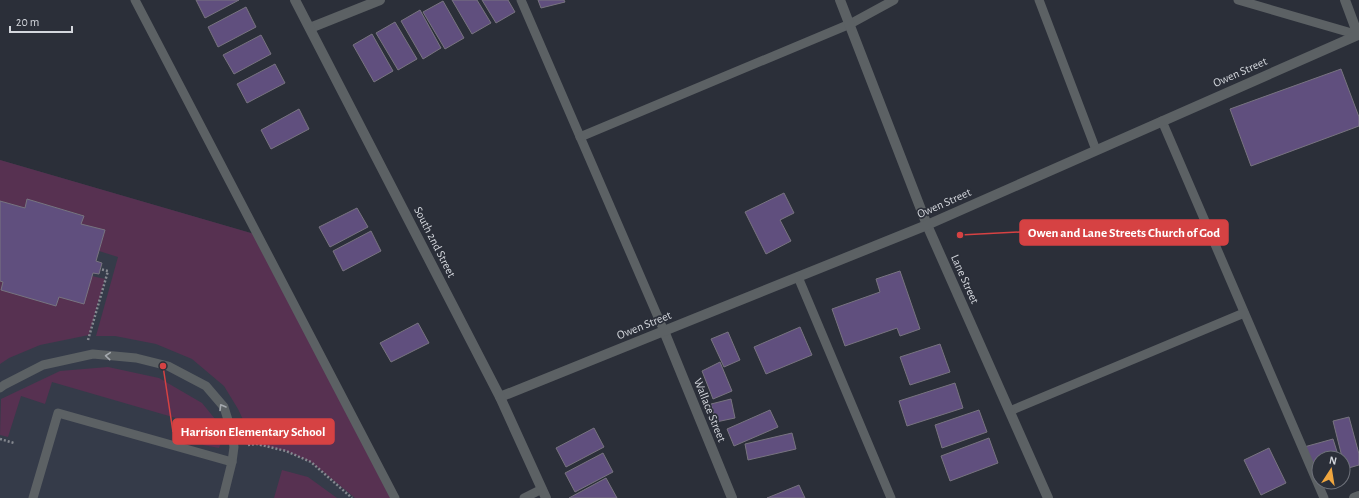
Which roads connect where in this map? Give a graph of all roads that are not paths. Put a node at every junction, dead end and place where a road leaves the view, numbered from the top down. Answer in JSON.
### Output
{"nodes":[{"id":1,"x":136,"y":0,"type":"edge"},
{"id":2,"x":295,"y":0,"type":"edge"},
{"id":3,"x":380,"y":0,"type":"edge"},
{"id":4,"x":521,"y":0,"type":"edge"},
{"id":5,"x":840,"y":0,"type":"edge"},
{"id":6,"x":894,"y":0,"type":"edge"},
{"id":7,"x":1039,"y":0,"type":"edge"},
{"id":8,"x":1238,"y":0,"type":"edge"},
{"id":9,"x":1345,"y":0,"type":"edge"},
{"id":10,"x":850,"y":24,"type":"junction"},
{"id":11,"x":310,"y":28,"type":"junction"},
{"id":12,"x":1358,"y":35,"type":"edge"},
{"id":13,"x":1162,"y":121,"type":"junction"},
{"id":14,"x":580,"y":137,"type":"junction"},
{"id":15,"x":1096,"y":150,"type":"junction"},
{"id":16,"x":927,"y":225,"type":"junction"},
{"id":17,"x":798,"y":277,"type":"junction"},
{"id":18,"x":1244,"y":313,"type":"junction"},
{"id":19,"x":664,"y":332,"type":"junction"},
{"id":20,"x":0,"y":388,"type":"edge"},
{"id":21,"x":500,"y":397,"type":"junction"},
{"id":22,"x":1010,"y":411,"type":"junction"},
{"id":23,"x":232,"y":462,"type":"junction"},
{"id":24,"x":544,"y":494,"type":"edge"},
{"id":25,"x":1359,"y":496,"type":"edge"},
{"id":26,"x":33,"y":498,"type":"edge"},
{"id":27,"x":223,"y":498,"type":"edge"},
{"id":28,"x":395,"y":498,"type":"edge"},
{"id":29,"x":524,"y":498,"type":"edge"},
{"id":30,"x":732,"y":498,"type":"edge"},
{"id":31,"x":891,"y":498,"type":"edge"},
{"id":32,"x":1048,"y":498,"type":"edge"},
{"id":33,"x":1324,"y":498,"type":"edge"},
{"id":34,"x":1354,"y":498,"type":"edge"}],
"edges":[{"from":1,"to":28,"type":"lane"},
{"from":2,"to":11,"type":"street","name":"South 2nd Street"},
{"from":3,"to":11,"type":"street"},
{"from":4,"to":14,"type":"lane"},
{"from":5,"to":10,"type":"street","name":"Lane Street"},
{"from":6,"to":10,"type":"lane"},
{"from":7,"to":15,"type":"lane"},
{"from":8,"to":12,"type":"lane"},
{"from":9,"to":12,"type":"street"},
{"from":10,"to":14,"type":"lane"},
{"from":10,"to":16,"type":"street","name":"Lane Street"},
{"from":11,"to":21,"type":"street","name":"South 2nd Street"},
{"from":12,"to":13,"type":"street","name":"Owen Street"},
{"from":13,"to":15,"type":"street","name":"Owen Street"},
{"from":13,"to":18,"type":"lane"},
{"from":14,"to":19,"type":"lane"},
{"from":15,"to":16,"type":"street","name":"Owen Street"},
{"from":16,"to":17,"type":"street","name":"Owen Street"},
{"from":16,"to":22,"type":"street","name":"Lane Street"},
{"from":17,"to":19,"type":"street","name":"Owen Street"},
{"from":17,"to":31,"type":"lane"},
{"from":18,"to":22,"type":"lane"},
{"from":18,"to":33,"type":"lane"},
{"from":19,"to":21,"type":"street","name":"Owen Street"},
{"from":19,"to":30,"type":"street","name":"Wallace Street"},
{"from":23,"to":20,"type":"lane","one_way":true},
{"from":21,"to":24,"type":"street","name":"South 2nd Street"},
{"from":22,"to":32,"type":"street","name":"Lane Street"},
{"from":23,"to":26,"type":"lane"},
{"from":23,"to":27,"type":"lane"},
{"from":24,"to":29,"type":"lane"},
{"from":25,"to":34,"type":"street"}]}
